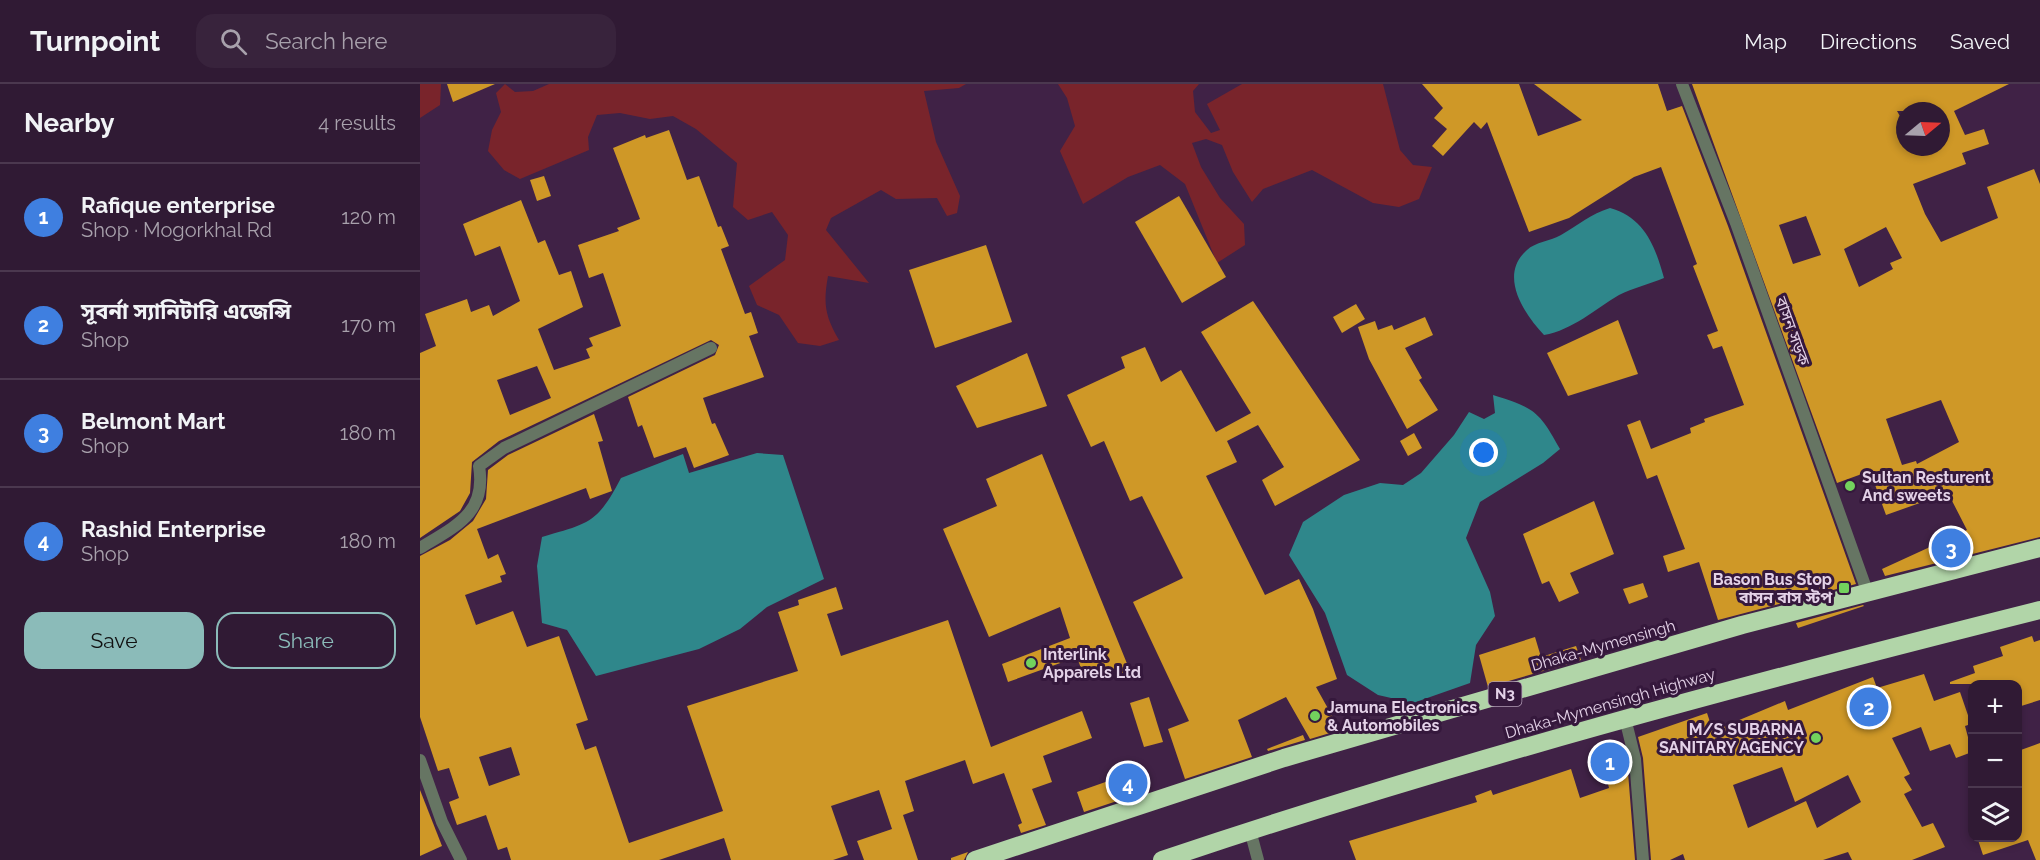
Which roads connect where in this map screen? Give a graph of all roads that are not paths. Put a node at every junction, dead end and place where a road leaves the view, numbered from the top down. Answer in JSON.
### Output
{"nodes":[{"id":1,"x":1682,"y":84,"type":"edge"},
{"id":2,"x":711,"y":348,"type":"dead end"},
{"id":3,"x":420,"y":548,"type":"edge"},
{"id":4,"x":2040,"y":548,"type":"edge"},
{"id":5,"x":1867,"y":591,"type":"junction"},
{"id":6,"x":2040,"y":610,"type":"edge"},
{"id":7,"x":1625,"y":718,"type":"junction"},
{"id":8,"x":420,"y":760,"type":"edge"},
{"id":9,"x":1250,"y":830,"type":"junction"},
{"id":10,"x":461,"y":860,"type":"edge"},
{"id":11,"x":975,"y":860,"type":"edge"},
{"id":12,"x":1162,"y":860,"type":"edge"},
{"id":13,"x":1258,"y":860,"type":"edge"},
{"id":14,"x":1643,"y":860,"type":"edge"}],
"edges":[{"from":1,"to":5,"type":"street","name":"বাসন সড়ক"},
{"from":2,"to":3,"type":"street"},
{"from":4,"to":5,"type":"highway","name":"Dhaka-Mymensingh","number":"N3"},
{"from":5,"to":11,"type":"highway","name":"Dhaka-Mymensingh","number":"N3"},
{"from":6,"to":7,"type":"highway","name":"Dhaka-Mymensingh Highway"},
{"from":7,"to":9,"type":"highway","name":"Dhaka-Mymensingh Highway"},
{"from":7,"to":14,"type":"street"},
{"from":8,"to":10,"type":"street"},
{"from":9,"to":12,"type":"highway","name":"Dhaka-Mymensingh Highway"},
{"from":9,"to":13,"type":"street"}]}
